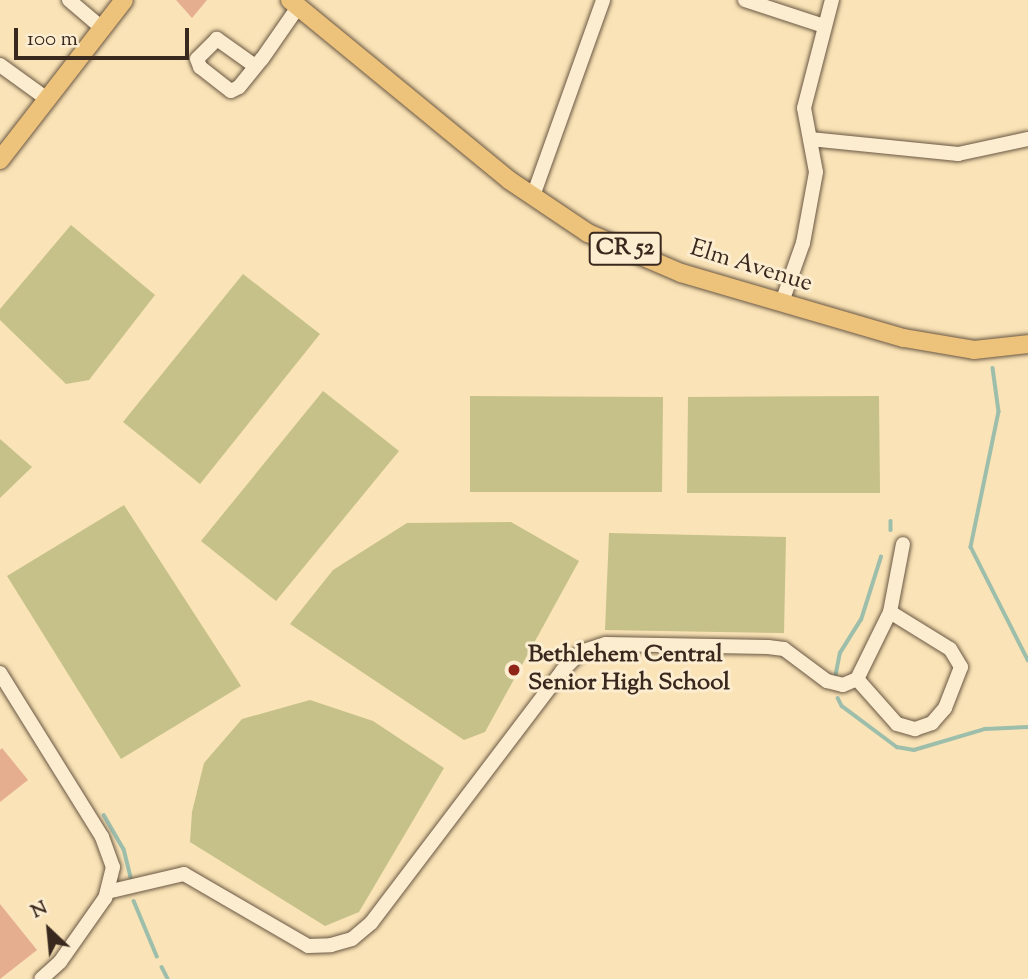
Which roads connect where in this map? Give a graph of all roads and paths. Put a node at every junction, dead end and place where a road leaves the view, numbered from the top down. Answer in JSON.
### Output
{"nodes":[{"id":1,"x":69,"y":0,"type":"edge"},
{"id":2,"x":124,"y":0,"type":"edge"},
{"id":3,"x":603,"y":0,"type":"edge"},
{"id":4,"x":746,"y":0,"type":"edge"},
{"id":5,"x":832,"y":0,"type":"edge"},
{"id":6,"x":294,"y":3,"type":"edge"},
{"id":7,"x":824,"y":26,"type":"junction"},
{"id":8,"x":102,"y":28,"type":"junction"},
{"id":9,"x":0,"y":65,"type":"edge"},
{"id":10,"x":255,"y":66,"type":"dead end"},
{"id":11,"x":47,"y":99,"type":"junction"},
{"id":12,"x":810,"y":139,"type":"junction"},
{"id":13,"x":1028,"y":139,"type":"edge"},
{"id":14,"x":0,"y":159,"type":"edge"},
{"id":15,"x":533,"y":196,"type":"junction"},
{"id":16,"x":782,"y":302,"type":"junction"},
{"id":17,"x":1028,"y":344,"type":"edge"},
{"id":18,"x":903,"y":544,"type":"dead end"},
{"id":19,"x":890,"y":612,"type":"junction"},
{"id":20,"x":0,"y":673,"type":"edge"},
{"id":21,"x":857,"y":679,"type":"junction"},
{"id":22,"x":107,"y":892,"type":"junction"},
{"id":23,"x":41,"y":979,"type":"edge"}],
"edges":[{"from":1,"to":8,"type":"street"},
{"from":2,"to":8,"type":"main road"},
{"from":3,"to":15,"type":"street"},
{"from":4,"to":7,"type":"street"},
{"from":5,"to":7,"type":"street"},
{"from":6,"to":10,"type":"street"},
{"from":6,"to":15,"type":"main road","name":"Elm Avenue","number":"CR 52"},
{"from":7,"to":12,"type":"street"},
{"from":8,"to":11,"type":"main road"},
{"from":9,"to":11,"type":"street"},
{"from":11,"to":14,"type":"main road"},
{"from":12,"to":13,"type":"street"},
{"from":12,"to":16,"type":"street"},
{"from":15,"to":16,"type":"main road","name":"Elm Avenue","number":"CR 52"},
{"from":16,"to":17,"type":"main road","name":"Elm Avenue","number":"CR 52"},
{"from":18,"to":19,"type":"street"},
{"from":19,"to":21,"type":"street"},
{"from":19,"to":21,"type":"street"},
{"from":20,"to":22,"type":"street"},
{"from":21,"to":22,"type":"street"},
{"from":22,"to":23,"type":"street"}]}
